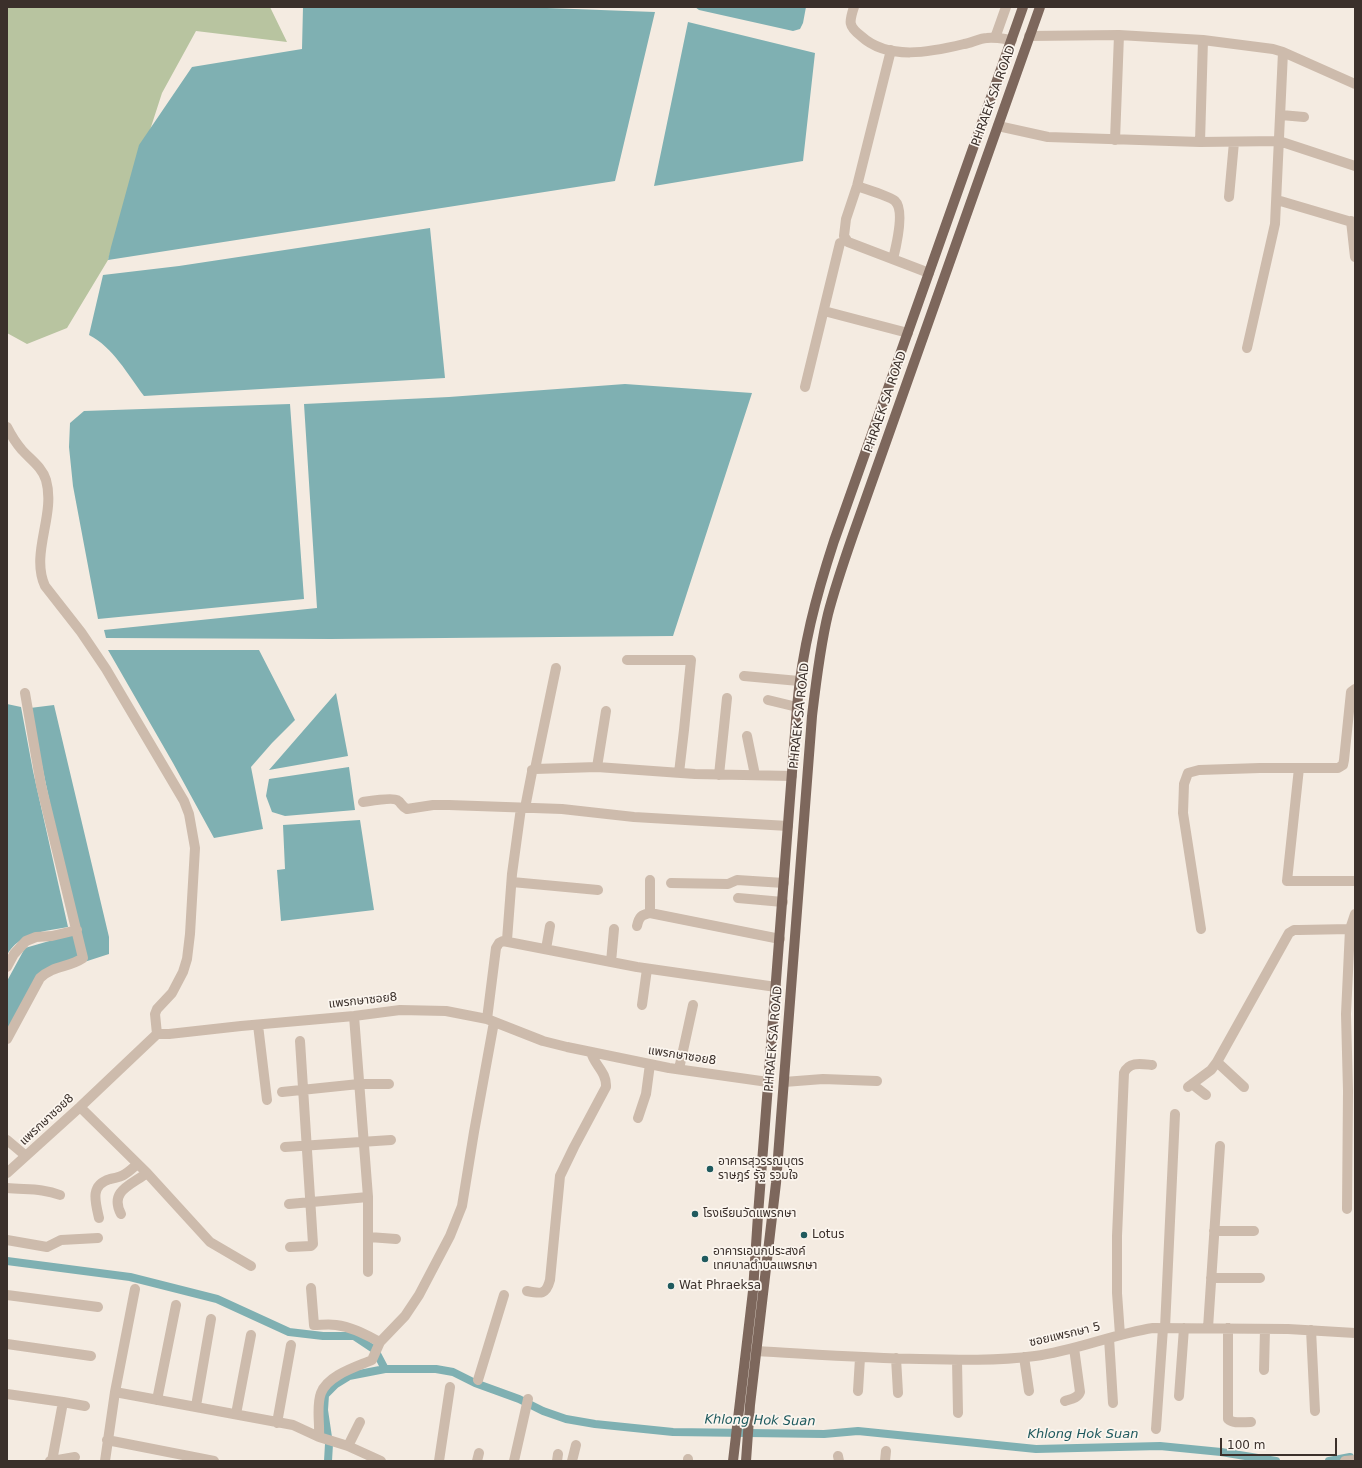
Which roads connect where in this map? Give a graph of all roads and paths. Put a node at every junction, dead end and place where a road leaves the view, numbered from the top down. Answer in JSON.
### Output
{"nodes":[{"id":1,"x":854,"y":7,"type":"edge"},
{"id":2,"x":1006,"y":7,"type":"edge"},
{"id":3,"x":1023,"y":7,"type":"edge"},
{"id":4,"x":1040,"y":7,"type":"edge"},
{"id":5,"x":1119,"y":35,"type":"junction"},
{"id":6,"x":1030,"y":36,"type":"junction"},
{"id":7,"x":995,"y":38,"type":"junction"},
{"id":8,"x":1012,"y":40,"type":"junction"},
{"id":9,"x":1204,"y":40,"type":"junction"},
{"id":10,"x":891,"y":50,"type":"junction"},
{"id":11,"x":1283,"y":52,"type":"junction"},
{"id":12,"x":1355,"y":84,"type":"edge"},
{"id":13,"x":1281,"y":115,"type":"junction"},
{"id":14,"x":1304,"y":117,"type":"dead end"},
{"id":15,"x":998,"y":126,"type":"junction"},
{"id":16,"x":1115,"y":140,"type":"junction"},
{"id":17,"x":1279,"y":141,"type":"junction"},
{"id":18,"x":1200,"y":142,"type":"junction"},
{"id":19,"x":1234,"y":142,"type":"junction"},
{"id":20,"x":1355,"y":166,"type":"edge"},
{"id":21,"x":857,"y":186,"type":"junction"},
{"id":22,"x":1229,"y":197,"type":"dead end"},
{"id":23,"x":1277,"y":200,"type":"junction"},
{"id":24,"x":1353,"y":222,"type":"edge"},
{"id":25,"x":840,"y":243,"type":"dead end"},
{"id":26,"x":935,"y":255,"type":"junction"},
{"id":27,"x":1355,"y":257,"type":"edge"},
{"id":28,"x":893,"y":259,"type":"junction"},
{"id":29,"x":950,"y":260,"type":"junction"},
{"id":30,"x":928,"y":274,"type":"junction"},
{"id":31,"x":824,"y":311,"type":"junction"},
{"id":32,"x":908,"y":333,"type":"junction"},
{"id":33,"x":1247,"y":348,"type":"dead end"},
{"id":34,"x":805,"y":387,"type":"dead end"},
{"id":35,"x":7,"y":428,"type":"edge"},
{"id":36,"x":627,"y":660,"type":"dead end"},
{"id":37,"x":556,"y":668,"type":"dead end"},
{"id":38,"x":744,"y":676,"type":"dead end"},
{"id":39,"x":799,"y":681,"type":"junction"},
{"id":40,"x":1355,"y":689,"type":"edge"},
{"id":41,"x":25,"y":693,"type":"dead end"},
{"id":42,"x":727,"y":698,"type":"dead end"},
{"id":43,"x":768,"y":700,"type":"dead end"},
{"id":44,"x":797,"y":707,"type":"junction"},
{"id":45,"x":606,"y":711,"type":"dead end"},
{"id":46,"x":747,"y":736,"type":"dead end"},
{"id":47,"x":597,"y":767,"type":"junction"},
{"id":48,"x":1299,"y":768,"type":"junction"},
{"id":49,"x":535,"y":769,"type":"junction"},
{"id":50,"x":678,"y":773,"type":"junction"},
{"id":51,"x":719,"y":775,"type":"junction"},
{"id":52,"x":755,"y":775,"type":"junction"},
{"id":53,"x":792,"y":776,"type":"junction"},
{"id":54,"x":363,"y":802,"type":"dead end"},
{"id":55,"x":523,"y":808,"type":"junction"},
{"id":56,"x":788,"y":826,"type":"junction"},
{"id":57,"x":650,"y":880,"type":"dead end"},
{"id":58,"x":1355,"y":881,"type":"edge"},
{"id":59,"x":512,"y":882,"type":"junction"},
{"id":60,"x":784,"y":883,"type":"junction"},
{"id":61,"x":671,"y":884,"type":"dead end"},
{"id":62,"x":598,"y":890,"type":"dead end"},
{"id":63,"x":738,"y":898,"type":"dead end"},
{"id":64,"x":783,"y":902,"type":"junction"},
{"id":65,"x":650,"y":913,"type":"junction"},
{"id":66,"x":1355,"y":914,"type":"edge"},
{"id":67,"x":550,"y":926,"type":"dead end"},
{"id":68,"x":638,"y":926,"type":"dead end"},
{"id":69,"x":614,"y":929,"type":"dead end"},
{"id":70,"x":1201,"y":929,"type":"dead end"},
{"id":71,"x":1350,"y":929,"type":"junction"},
{"id":72,"x":77,"y":930,"type":"junction"},
{"id":73,"x":780,"y":939,"type":"junction"},
{"id":74,"x":506,"y":940,"type":"junction"},
{"id":75,"x":546,"y":949,"type":"junction"},
{"id":76,"x":611,"y":962,"type":"junction"},
{"id":77,"x":7,"y":967,"type":"edge"},
{"id":78,"x":647,"y":969,"type":"junction"},
{"id":79,"x":776,"y":987,"type":"junction"},
{"id":80,"x":642,"y":1005,"type":"dead end"},
{"id":81,"x":693,"y":1005,"type":"dead end"},
{"id":82,"x":354,"y":1016,"type":"junction"},
{"id":83,"x":490,"y":1020,"type":"junction"},
{"id":84,"x":258,"y":1025,"type":"junction"},
{"id":85,"x":157,"y":1034,"type":"junction"},
{"id":86,"x":7,"y":1039,"type":"edge"},
{"id":87,"x":300,"y":1041,"type":"dead end"},
{"id":88,"x":591,"y":1052,"type":"junction"},
{"id":89,"x":650,"y":1064,"type":"junction"},
{"id":90,"x":1220,"y":1064,"type":"junction"},
{"id":91,"x":1152,"y":1065,"type":"dead end"},
{"id":92,"x":679,"y":1069,"type":"junction"},
{"id":93,"x":877,"y":1081,"type":"dead end"},
{"id":94,"x":768,"y":1082,"type":"junction"},
{"id":95,"x":784,"y":1082,"type":"junction"},
{"id":96,"x":359,"y":1084,"type":"junction"},
{"id":97,"x":389,"y":1084,"type":"dead end"},
{"id":98,"x":1244,"y":1087,"type":"dead end"},
{"id":99,"x":302,"y":1090,"type":"junction"},
{"id":100,"x":282,"y":1092,"type":"dead end"},
{"id":101,"x":1206,"y":1095,"type":"dead end"},
{"id":102,"x":267,"y":1100,"type":"dead end"},
{"id":103,"x":80,"y":1107,"type":"junction"},
{"id":104,"x":1175,"y":1114,"type":"dead end"},
{"id":105,"x":638,"y":1118,"type":"dead end"},
{"id":106,"x":7,"y":1140,"type":"edge"},
{"id":107,"x":391,"y":1140,"type":"dead end"},
{"id":108,"x":364,"y":1142,"type":"junction"},
{"id":109,"x":307,"y":1146,"type":"junction"},
{"id":110,"x":1220,"y":1146,"type":"dead end"},
{"id":111,"x":285,"y":1147,"type":"dead end"},
{"id":112,"x":26,"y":1156,"type":"junction"},
{"id":113,"x":137,"y":1164,"type":"junction"},
{"id":114,"x":7,"y":1173,"type":"edge"},
{"id":115,"x":147,"y":1173,"type":"junction"},
{"id":116,"x":7,"y":1188,"type":"edge"},
{"id":117,"x":60,"y":1195,"type":"dead end"},
{"id":118,"x":368,"y":1197,"type":"junction"},
{"id":119,"x":312,"y":1202,"type":"junction"},
{"id":120,"x":289,"y":1204,"type":"dead end"},
{"id":121,"x":1347,"y":1209,"type":"dead end"},
{"id":122,"x":122,"y":1214,"type":"dead end"},
{"id":123,"x":99,"y":1218,"type":"dead end"},
{"id":124,"x":1214,"y":1231,"type":"junction"},
{"id":125,"x":1254,"y":1231,"type":"dead end"},
{"id":126,"x":369,"y":1237,"type":"junction"},
{"id":127,"x":98,"y":1238,"type":"dead end"},
{"id":128,"x":396,"y":1239,"type":"dead end"},
{"id":129,"x":7,"y":1240,"type":"edge"},
{"id":130,"x":290,"y":1247,"type":"dead end"},
{"id":131,"x":251,"y":1266,"type":"dead end"},
{"id":132,"x":368,"y":1272,"type":"dead end"},
{"id":133,"x":1211,"y":1278,"type":"junction"},
{"id":134,"x":1260,"y":1278,"type":"dead end"},
{"id":135,"x":311,"y":1288,"type":"dead end"},
{"id":136,"x":134,"y":1289,"type":"dead end"},
{"id":137,"x":527,"y":1291,"type":"dead end"},
{"id":138,"x":7,"y":1295,"type":"edge"},
{"id":139,"x":504,"y":1295,"type":"dead end"},
{"id":140,"x":176,"y":1305,"type":"dead end"},
{"id":141,"x":98,"y":1307,"type":"dead end"},
{"id":142,"x":211,"y":1319,"type":"dead end"},
{"id":143,"x":1164,"y":1328,"type":"junction"},
{"id":144,"x":1184,"y":1328,"type":"junction"},
{"id":145,"x":1208,"y":1328,"type":"junction"},
{"id":146,"x":1228,"y":1328,"type":"junction"},
{"id":147,"x":1265,"y":1329,"type":"junction"},
{"id":148,"x":1311,"y":1330,"type":"junction"},
{"id":149,"x":1355,"y":1333,"type":"edge"},
{"id":150,"x":251,"y":1335,"type":"dead end"},
{"id":151,"x":1120,"y":1335,"type":"junction"},
{"id":152,"x":1109,"y":1338,"type":"junction"},
{"id":153,"x":7,"y":1344,"type":"edge"},
{"id":154,"x":379,"y":1344,"type":"junction"},
{"id":155,"x":291,"y":1345,"type":"dead end"},
{"id":156,"x":1074,"y":1348,"type":"junction"},
{"id":157,"x":756,"y":1351,"type":"junction"},
{"id":158,"x":91,"y":1356,"type":"dead end"},
{"id":159,"x":1024,"y":1357,"type":"junction"},
{"id":160,"x":860,"y":1358,"type":"junction"},
{"id":161,"x":896,"y":1358,"type":"junction"},
{"id":162,"x":957,"y":1360,"type":"junction"},
{"id":163,"x":1264,"y":1370,"type":"dead end"},
{"id":164,"x":478,"y":1380,"type":"dead end"},
{"id":165,"x":450,"y":1387,"type":"dead end"},
{"id":166,"x":858,"y":1391,"type":"dead end"},
{"id":167,"x":1029,"y":1391,"type":"dead end"},
{"id":168,"x":115,"y":1392,"type":"junction"},
{"id":169,"x":898,"y":1393,"type":"dead end"},
{"id":170,"x":7,"y":1394,"type":"edge"},
{"id":171,"x":1179,"y":1396,"type":"dead end"},
{"id":172,"x":528,"y":1399,"type":"dead end"},
{"id":173,"x":157,"y":1400,"type":"junction"},
{"id":174,"x":1065,"y":1401,"type":"dead end"},
{"id":175,"x":62,"y":1402,"type":"junction"},
{"id":176,"x":1113,"y":1402,"type":"dead end"},
{"id":177,"x":85,"y":1406,"type":"dead end"},
{"id":178,"x":196,"y":1406,"type":"junction"},
{"id":179,"x":1315,"y":1411,"type":"dead end"},
{"id":180,"x":958,"y":1413,"type":"dead end"},
{"id":181,"x":236,"y":1414,"type":"junction"},
{"id":182,"x":360,"y":1422,"type":"dead end"},
{"id":183,"x":1251,"y":1422,"type":"dead end"},
{"id":184,"x":278,"y":1423,"type":"junction"},
{"id":185,"x":1156,"y":1429,"type":"dead end"},
{"id":186,"x":321,"y":1438,"type":"junction"},
{"id":187,"x":107,"y":1440,"type":"junction"},
{"id":188,"x":345,"y":1445,"type":"junction"},
{"id":189,"x":576,"y":1445,"type":"dead end"},
{"id":190,"x":75,"y":1457,"type":"dead end"},
{"id":191,"x":175,"y":1457,"type":"edge"},
{"id":192,"x":1355,"y":1460,"type":"edge"},
{"id":193,"x":51,"y":1461,"type":"edge"},
{"id":194,"x":105,"y":1461,"type":"edge"},
{"id":195,"x":214,"y":1461,"type":"edge"},
{"id":196,"x":381,"y":1461,"type":"edge"},
{"id":197,"x":438,"y":1461,"type":"edge"},
{"id":198,"x":514,"y":1461,"type":"edge"},
{"id":199,"x":572,"y":1461,"type":"edge"},
{"id":200,"x":733,"y":1461,"type":"edge"},
{"id":201,"x":746,"y":1461,"type":"edge"},
{"id":202,"x":1345,"y":1461,"type":"edge"}],
"edges":[{"from":1,"to":10,"type":"street"},
{"from":2,"to":7,"type":"street"},
{"from":3,"to":8,"type":"main road","name":"PHRAEK SA ROAD"},
{"from":4,"to":6,"type":"main road","name":"PHRAEK SA ROAD"},
{"from":5,"to":6,"type":"street"},
{"from":5,"to":9,"type":"street"},
{"from":5,"to":16,"type":"street"},
{"from":6,"to":15,"type":"main road","name":"PHRAEK SA ROAD"},
{"from":7,"to":8,"type":"street"},
{"from":7,"to":10,"type":"street"},
{"from":8,"to":26,"type":"main road","name":"PHRAEK SA ROAD"},
{"from":9,"to":11,"type":"street"},
{"from":9,"to":18,"type":"street"},
{"from":10,"to":21,"type":"street"},
{"from":11,"to":12,"type":"street"},
{"from":11,"to":13,"type":"street"},
{"from":13,"to":14,"type":"street"},
{"from":13,"to":17,"type":"street"},
{"from":15,"to":16,"type":"street"},
{"from":15,"to":29,"type":"main road","name":"PHRAEK SA ROAD"},
{"from":16,"to":18,"type":"street"},
{"from":17,"to":19,"type":"street"},
{"from":17,"to":20,"type":"street"},
{"from":17,"to":23,"type":"street"},
{"from":18,"to":19,"type":"street"},
{"from":19,"to":22,"type":"street"},
{"from":21,"to":28,"type":"street"},
{"from":21,"to":28,"type":"street"},
{"from":23,"to":24,"type":"street"},
{"from":23,"to":33,"type":"street"},
{"from":24,"to":27,"type":"street"},
{"from":25,"to":31,"type":"street"},
{"from":26,"to":29,"type":"main road"},
{"from":26,"to":30,"type":"main road","name":"PHRAEK SA ROAD"},
{"from":28,"to":30,"type":"street"},
{"from":29,"to":95,"type":"main road","name":"PHRAEK SA ROAD"},
{"from":30,"to":32,"type":"main road","name":"PHRAEK SA ROAD"},
{"from":31,"to":32,"type":"street"},
{"from":31,"to":34,"type":"street"},
{"from":32,"to":39,"type":"main road","name":"PHRAEK SA ROAD"},
{"from":35,"to":85,"type":"street"},
{"from":36,"to":50,"type":"street"},
{"from":37,"to":49,"type":"street"},
{"from":38,"to":39,"type":"street"},
{"from":39,"to":44,"type":"main road","name":"PHRAEK SA ROAD"},
{"from":40,"to":48,"type":"street"},
{"from":41,"to":72,"type":"street"},
{"from":42,"to":51,"type":"street"},
{"from":43,"to":44,"type":"street"},
{"from":44,"to":53,"type":"main road","name":"PHRAEK SA ROAD"},
{"from":45,"to":47,"type":"street"},
{"from":46,"to":52,"type":"street"},
{"from":47,"to":49,"type":"street"},
{"from":47,"to":50,"type":"street"},
{"from":48,"to":58,"type":"street"},
{"from":48,"to":70,"type":"street"},
{"from":49,"to":55,"type":"street"},
{"from":50,"to":51,"type":"street"},
{"from":51,"to":52,"type":"street"},
{"from":52,"to":53,"type":"street"},
{"from":53,"to":56,"type":"main road","name":"PHRAEK SA ROAD"},
{"from":54,"to":55,"type":"street"},
{"from":55,"to":56,"type":"street"},
{"from":55,"to":59,"type":"street"},
{"from":56,"to":60,"type":"main road","name":"PHRAEK SA ROAD"},
{"from":57,"to":65,"type":"street"},
{"from":59,"to":62,"type":"street"},
{"from":59,"to":74,"type":"street"},
{"from":60,"to":61,"type":"street"},
{"from":60,"to":64,"type":"main road","name":"PHRAEK SA ROAD"},
{"from":63,"to":64,"type":"street"},
{"from":64,"to":73,"type":"main road","name":"PHRAEK SA ROAD"},
{"from":65,"to":68,"type":"street"},
{"from":65,"to":73,"type":"street"},
{"from":66,"to":71,"type":"street"},
{"from":67,"to":75,"type":"street"},
{"from":69,"to":76,"type":"street"},
{"from":71,"to":90,"type":"street"},
{"from":71,"to":121,"type":"street"},
{"from":72,"to":77,"type":"street"},
{"from":72,"to":86,"type":"street"},
{"from":73,"to":79,"type":"main road","name":"PHRAEK SA ROAD"},
{"from":74,"to":75,"type":"street"},
{"from":74,"to":83,"type":"street"},
{"from":75,"to":76,"type":"street"},
{"from":76,"to":78,"type":"street"},
{"from":78,"to":79,"type":"street"},
{"from":78,"to":80,"type":"street"},
{"from":79,"to":94,"type":"main road","name":"PHRAEK SA ROAD"},
{"from":81,"to":92,"type":"street"},
{"from":82,"to":83,"type":"street","name":"แพรกษาซอย8"},
{"from":82,"to":84,"type":"street","name":"แพรกษาซอย8"},
{"from":82,"to":96,"type":"street"},
{"from":83,"to":88,"type":"street","name":"แพรกษาซอย8"},
{"from":83,"to":154,"type":"street"},
{"from":84,"to":85,"type":"street","name":"แพรกษาซอย8"},
{"from":84,"to":102,"type":"street"},
{"from":85,"to":103,"type":"street","name":"แพรกษาซอย8"},
{"from":87,"to":99,"type":"street"},
{"from":88,"to":89,"type":"street","name":"แพรกษาซอย8"},
{"from":88,"to":137,"type":"street"},
{"from":89,"to":92,"type":"street","name":"แพรกษาซอย8"},
{"from":89,"to":105,"type":"street"},
{"from":90,"to":98,"type":"street"},
{"from":90,"to":101,"type":"street"},
{"from":91,"to":151,"type":"street"},
{"from":92,"to":94,"type":"street","name":"แพรกษาซอย8"},
{"from":93,"to":95,"type":"street"},
{"from":94,"to":200,"type":"main road","name":"PHRAEK SA ROAD"},
{"from":95,"to":157,"type":"main road","name":"PHRAEK SA ROAD"},
{"from":96,"to":97,"type":"street"},
{"from":96,"to":99,"type":"street"},
{"from":96,"to":108,"type":"street"},
{"from":99,"to":100,"type":"street"},
{"from":99,"to":109,"type":"street"},
{"from":103,"to":112,"type":"street","name":"แพรกษาซอย8"},
{"from":103,"to":113,"type":"street"},
{"from":104,"to":143,"type":"street"},
{"from":106,"to":112,"type":"street"},
{"from":107,"to":108,"type":"street"},
{"from":108,"to":109,"type":"street"},
{"from":108,"to":118,"type":"street"},
{"from":109,"to":111,"type":"street"},
{"from":109,"to":119,"type":"street"},
{"from":110,"to":124,"type":"street"},
{"from":112,"to":114,"type":"street","name":"แพรกษาซอย8"},
{"from":113,"to":115,"type":"street"},
{"from":113,"to":123,"type":"street"},
{"from":115,"to":122,"type":"street"},
{"from":115,"to":131,"type":"street"},
{"from":116,"to":117,"type":"street"},
{"from":118,"to":119,"type":"street"},
{"from":118,"to":126,"type":"street"},
{"from":119,"to":120,"type":"street"},
{"from":119,"to":130,"type":"street"},
{"from":124,"to":125,"type":"street"},
{"from":124,"to":133,"type":"street"},
{"from":126,"to":128,"type":"street"},
{"from":126,"to":132,"type":"street"},
{"from":127,"to":129,"type":"street"},
{"from":133,"to":134,"type":"street"},
{"from":133,"to":145,"type":"street"},
{"from":135,"to":154,"type":"street"},
{"from":136,"to":168,"type":"street"},
{"from":138,"to":141,"type":"street"},
{"from":139,"to":164,"type":"street"},
{"from":140,"to":173,"type":"street"},
{"from":142,"to":178,"type":"street"},
{"from":143,"to":144,"type":"street","name":"ซอยแพรกษา 5"},
{"from":143,"to":151,"type":"street","name":"ซอยแพรกษา 5"},
{"from":143,"to":185,"type":"street"},
{"from":144,"to":145,"type":"street","name":"ซอยแพรกษา 5"},
{"from":144,"to":171,"type":"street"},
{"from":145,"to":146,"type":"street","name":"ซอยแพรกษา 5"},
{"from":146,"to":147,"type":"street","name":"ซอยแพรกษา 5"},
{"from":146,"to":183,"type":"street"},
{"from":147,"to":148,"type":"street","name":"ซอยแพรกษา 5"},
{"from":147,"to":163,"type":"street"},
{"from":148,"to":149,"type":"street","name":"ซอยแพรกษา 5"},
{"from":148,"to":179,"type":"street"},
{"from":150,"to":181,"type":"street"},
{"from":151,"to":152,"type":"street","name":"ซอยแพรกษา 5"},
{"from":152,"to":156,"type":"street","name":"ซอยแพรกษา 5"},
{"from":152,"to":176,"type":"street"},
{"from":153,"to":158,"type":"street"},
{"from":154,"to":186,"type":"street"},
{"from":155,"to":184,"type":"street"},
{"from":156,"to":159,"type":"street","name":"ซอยแพรกษา 5"},
{"from":156,"to":174,"type":"street"},
{"from":157,"to":160,"type":"street","name":"ซอยแพรกษา 5"},
{"from":157,"to":201,"type":"main road","name":"PHRAEK SA ROAD"},
{"from":159,"to":162,"type":"street","name":"ซอยแพรกษา 5"},
{"from":159,"to":167,"type":"street"},
{"from":160,"to":161,"type":"street","name":"ซอยแพรกษา 5"},
{"from":160,"to":166,"type":"street"},
{"from":161,"to":162,"type":"street","name":"ซอยแพรกษา 5"},
{"from":161,"to":169,"type":"street"},
{"from":162,"to":180,"type":"street"},
{"from":165,"to":197,"type":"street"},
{"from":168,"to":173,"type":"street"},
{"from":168,"to":187,"type":"street"},
{"from":170,"to":175,"type":"street"},
{"from":172,"to":198,"type":"street"},
{"from":173,"to":178,"type":"street"},
{"from":175,"to":177,"type":"street"},
{"from":175,"to":193,"type":"street"},
{"from":178,"to":181,"type":"street"},
{"from":181,"to":184,"type":"street"},
{"from":182,"to":188,"type":"street"},
{"from":184,"to":186,"type":"street"},
{"from":186,"to":188,"type":"street"},
{"from":187,"to":191,"type":"street"},
{"from":187,"to":194,"type":"street"},
{"from":188,"to":196,"type":"street"},
{"from":189,"to":199,"type":"street"},
{"from":190,"to":193,"type":"street"},
{"from":191,"to":195,"type":"street"},
{"from":192,"to":202,"type":"street"}]}
